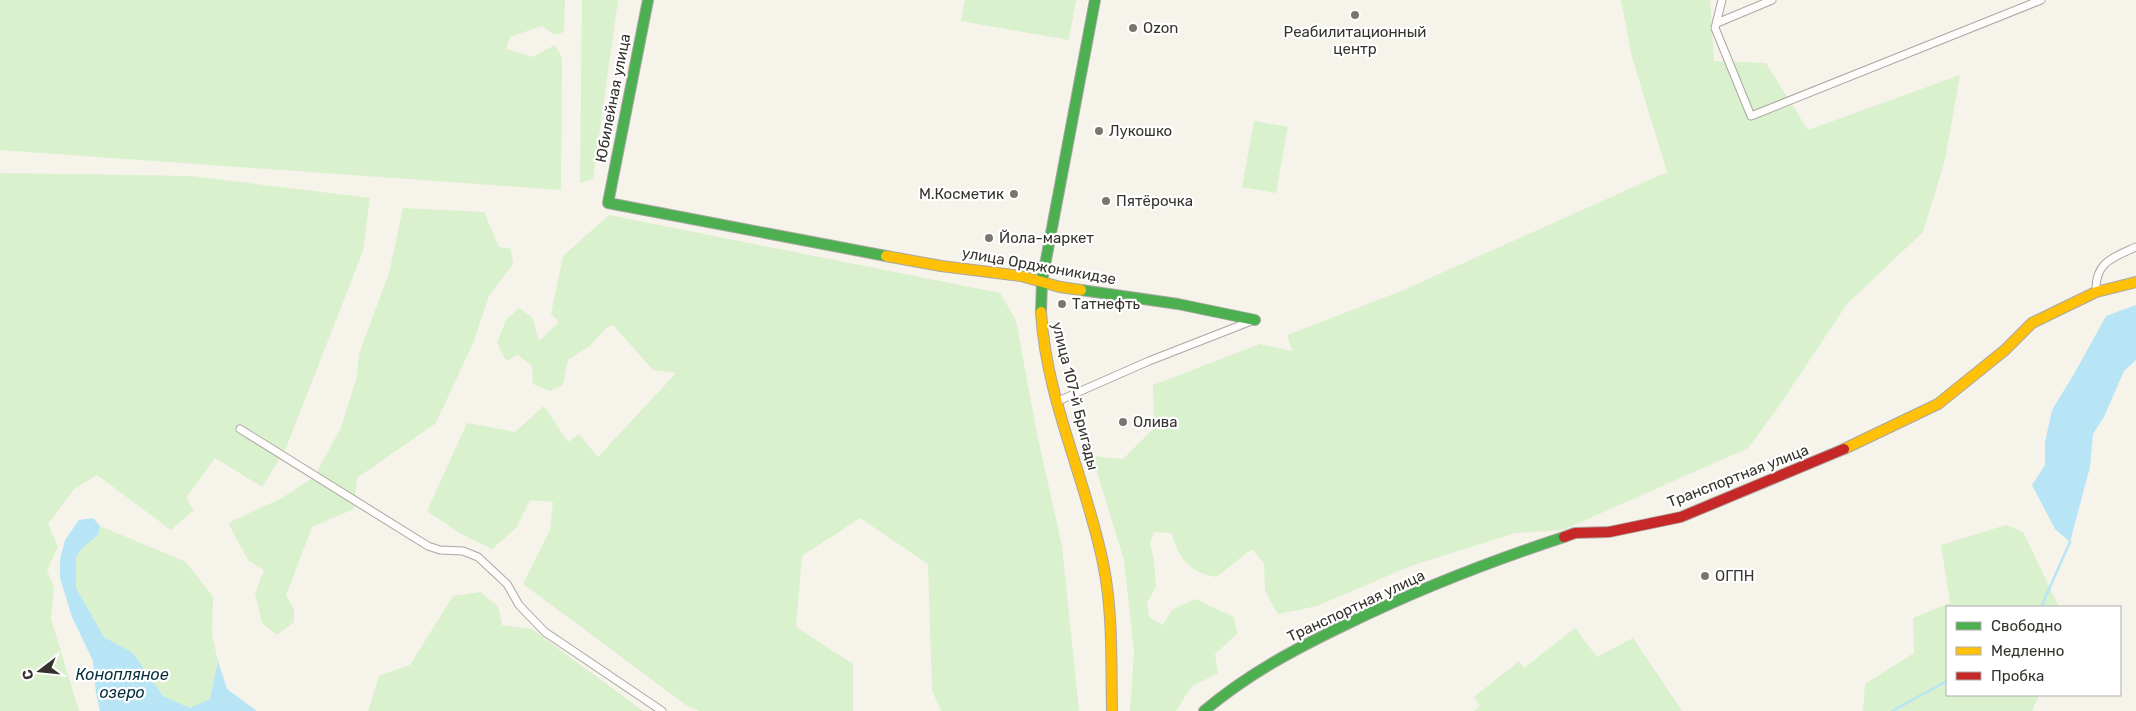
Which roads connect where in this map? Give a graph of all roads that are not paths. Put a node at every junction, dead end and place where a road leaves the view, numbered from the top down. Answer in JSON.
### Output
{"nodes":[{"id":1,"x":648,"y":0,"type":"edge"},
{"id":2,"x":1095,"y":0,"type":"edge"},
{"id":3,"x":1722,"y":0,"type":"edge"},
{"id":4,"x":1772,"y":0,"type":"edge"},
{"id":5,"x":2041,"y":0,"type":"edge"},
{"id":6,"x":1717,"y":23,"type":"junction"},
{"id":7,"x":608,"y":203,"type":"joint"},
{"id":8,"x":2136,"y":247,"type":"edge"},
{"id":9,"x":1042,"y":281,"type":"junction"},
{"id":10,"x":2136,"y":282,"type":"edge"},
{"id":11,"x":2096,"y":292,"type":"junction"},
{"id":12,"x":1255,"y":320,"type":"joint"},
{"id":13,"x":1058,"y":402,"type":"junction"},
{"id":14,"x":240,"y":429,"type":"dead end"},
{"id":15,"x":662,"y":711,"type":"edge"},
{"id":16,"x":1112,"y":711,"type":"edge"},
{"id":17,"x":1204,"y":711,"type":"edge"}],
"edges":[{"from":1,"to":7,"type":"street","name":"Юбилейная улица"},
{"from":2,"to":9,"type":"street","name":"улица 107-й Бригады"},
{"from":3,"to":6,"type":"street"},
{"from":4,"to":6,"type":"street"},
{"from":5,"to":6,"type":"street"},
{"from":7,"to":9,"type":"street","name":"улица Орджоникидзе"},
{"from":8,"to":11,"type":"street"},
{"from":9,"to":12,"type":"street","name":"улица Орджоникидзе"},
{"from":9,"to":13,"type":"street","name":"улица 107-й Бригады"},
{"from":10,"to":11,"type":"street","name":"Транспортная улица"},
{"from":11,"to":17,"type":"street","name":"Транспортная улица"},
{"from":12,"to":13,"type":"street","name":"улица Орджоникидзе"},
{"from":13,"to":16,"type":"street","name":"улица 107-й Бригады"},
{"from":14,"to":15,"type":"street"}]}
